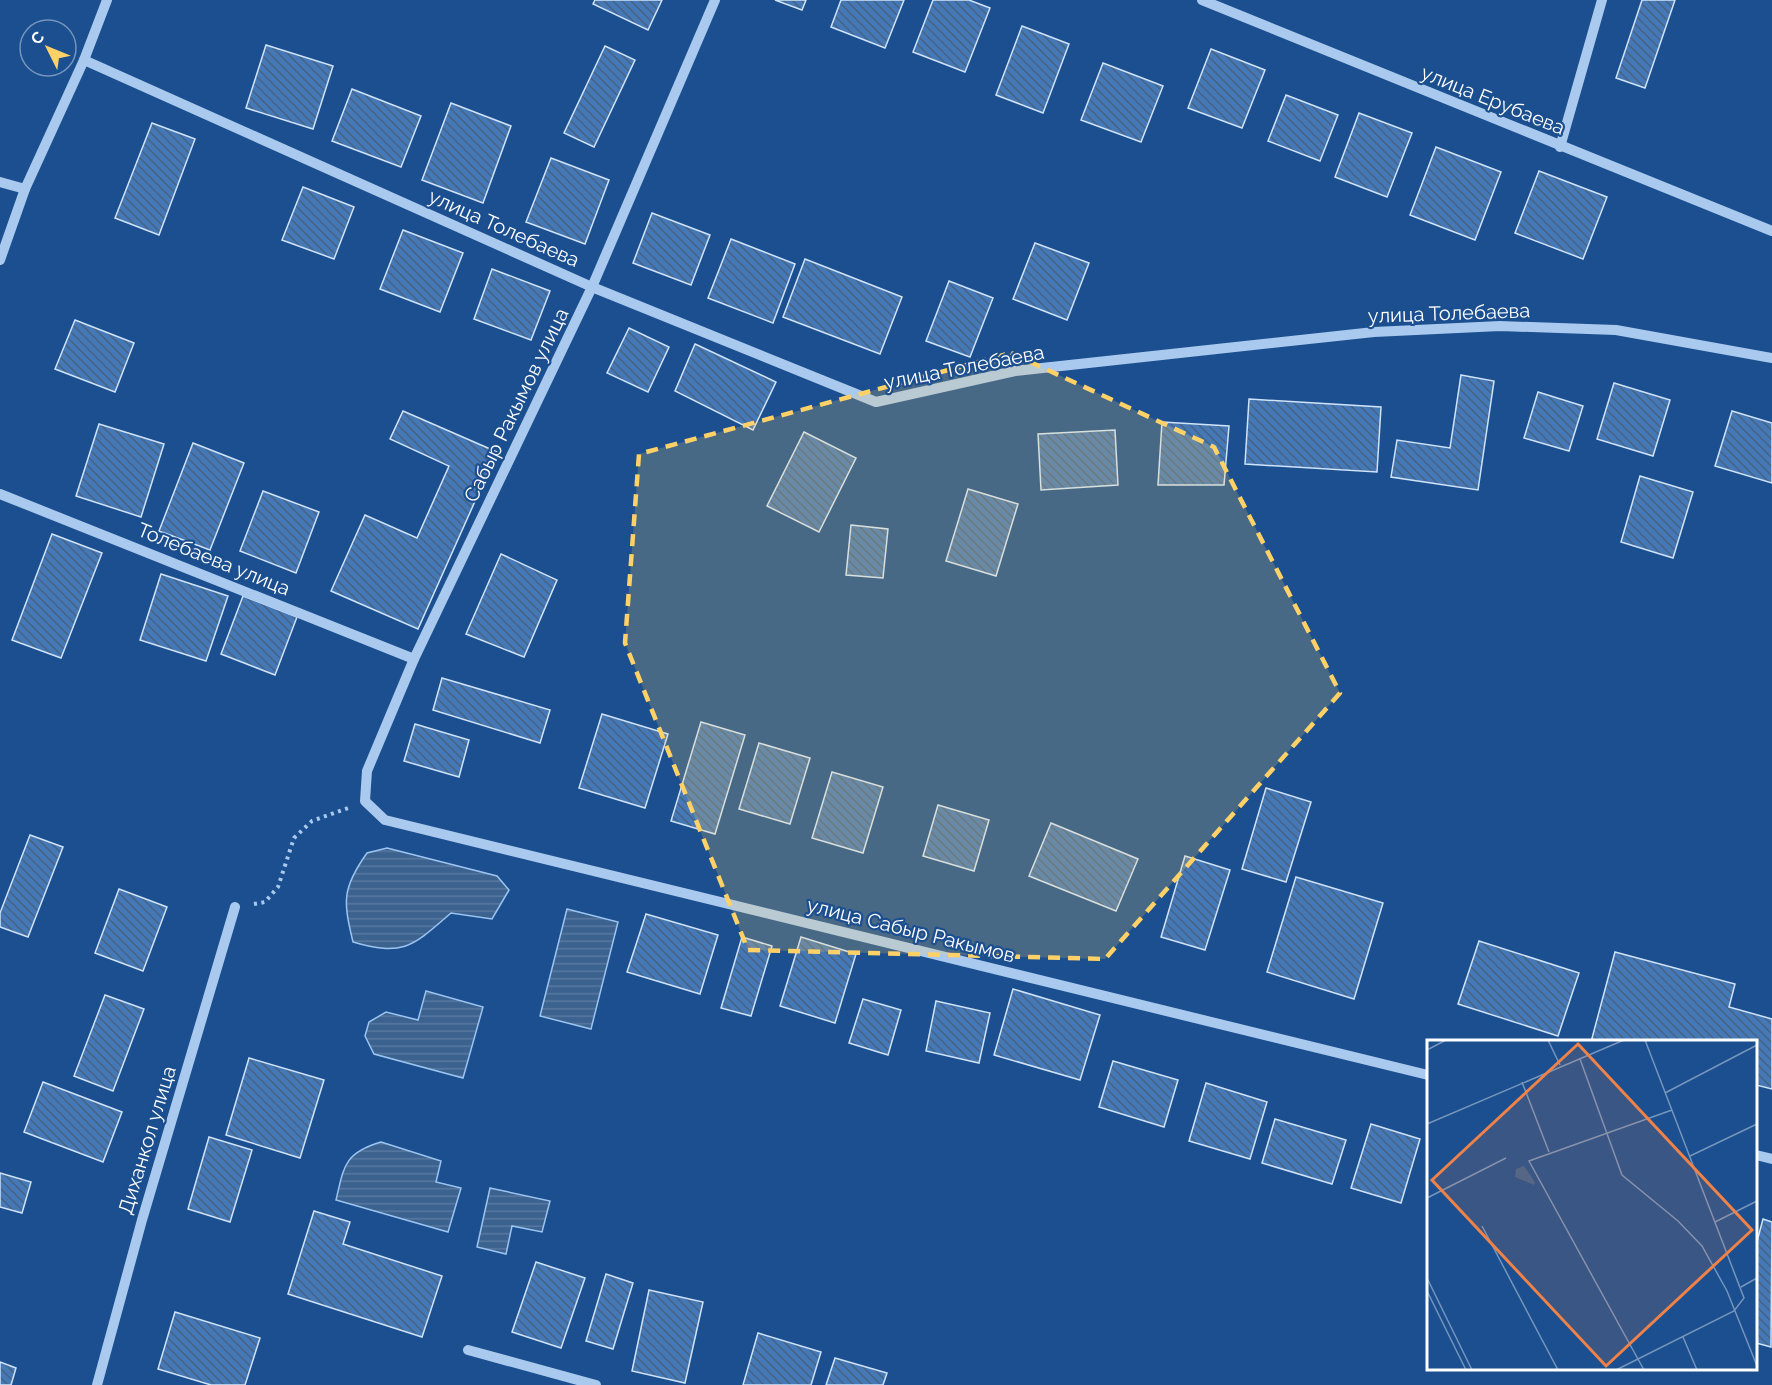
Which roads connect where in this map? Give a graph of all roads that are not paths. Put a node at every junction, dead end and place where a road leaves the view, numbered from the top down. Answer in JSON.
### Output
{"nodes":[{"id":1,"x":107,"y":0,"type":"edge"},
{"id":2,"x":715,"y":0,"type":"edge"},
{"id":3,"x":1202,"y":0,"type":"edge"},
{"id":4,"x":1602,"y":0,"type":"edge"},
{"id":5,"x":84,"y":60,"type":"junction"},
{"id":6,"x":1560,"y":147,"type":"junction"},
{"id":7,"x":0,"y":182,"type":"edge"},
{"id":8,"x":24,"y":189,"type":"junction"},
{"id":9,"x":1772,"y":231,"type":"edge"},
{"id":10,"x":0,"y":260,"type":"edge"},
{"id":11,"x":592,"y":287,"type":"junction"},
{"id":12,"x":1772,"y":358,"type":"edge"},
{"id":13,"x":0,"y":494,"type":"edge"},
{"id":14,"x":414,"y":659,"type":"junction"},
{"id":15,"x":385,"y":820,"type":"joint"},
{"id":16,"x":235,"y":907,"type":"road end"},
{"id":17,"x":1427,"y":1075,"type":"edge"},
{"id":18,"x":1757,"y":1155,"type":"edge"},
{"id":19,"x":1772,"y":1159,"type":"edge"},
{"id":20,"x":468,"y":1350,"type":"dead end"},
{"id":21,"x":97,"y":1385,"type":"edge"},
{"id":22,"x":596,"y":1385,"type":"edge"}],
"edges":[{"from":1,"to":5,"type":"street"},
{"from":2,"to":11,"type":"street","name":"Сабыр Ракымов улица"},
{"from":3,"to":6,"type":"street","name":"улица Ерубаева"},
{"from":4,"to":6,"type":"street"},
{"from":5,"to":8,"type":"street"},
{"from":5,"to":11,"type":"street","name":"улица Толебаева"},
{"from":6,"to":9,"type":"street","name":"улица Ерубаева"},
{"from":7,"to":8,"type":"street"},
{"from":8,"to":10,"type":"street"},
{"from":11,"to":12,"type":"street","name":"улица Толебаева"},
{"from":11,"to":14,"type":"street","name":"Сабыр Ракымов улица"},
{"from":13,"to":14,"type":"street","name":"Толебаева улица"},
{"from":14,"to":15,"type":"street","name":"Сабыр Ракымов улица"},
{"from":15,"to":17,"type":"street","name":"улица Сабыр Ракымов"},
{"from":16,"to":21,"type":"street","name":"Диханкол улица"},
{"from":18,"to":19,"type":"street"},
{"from":20,"to":22,"type":"street"}]}
